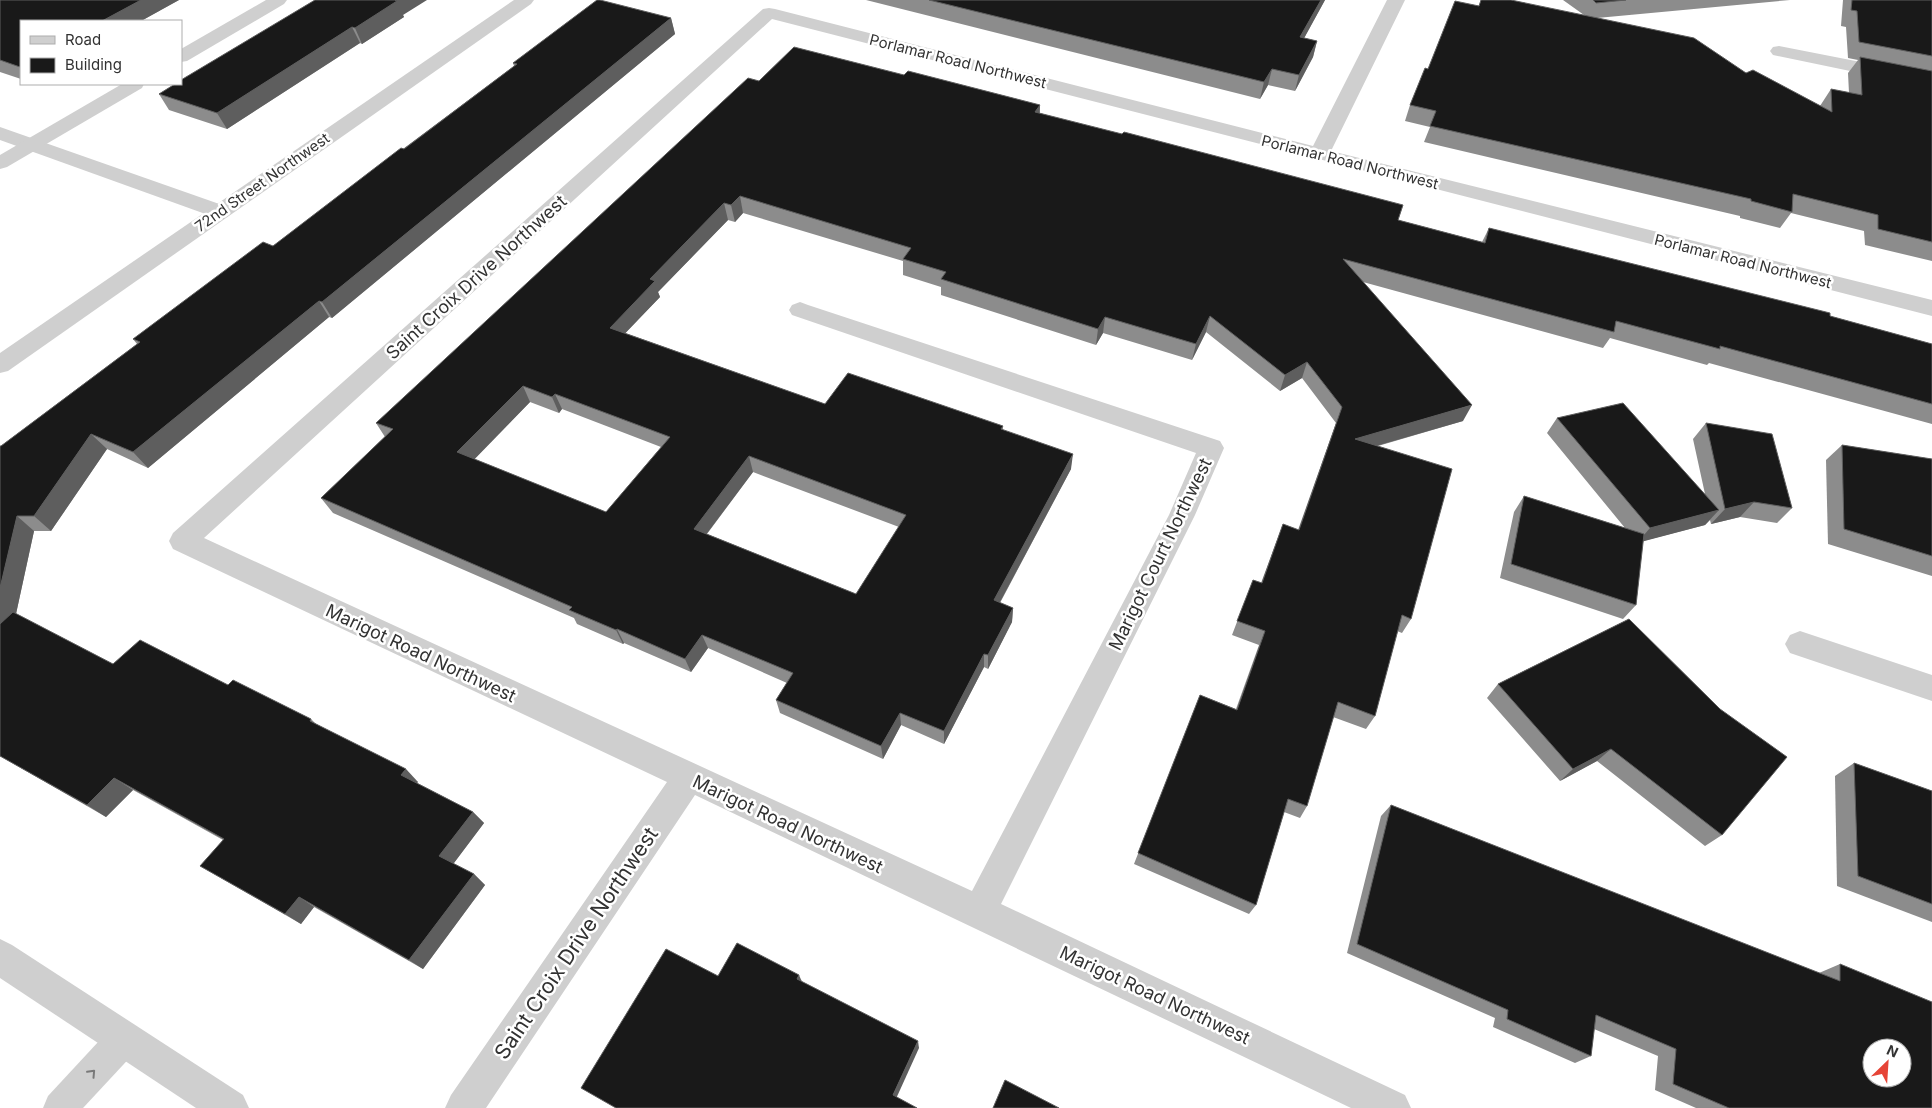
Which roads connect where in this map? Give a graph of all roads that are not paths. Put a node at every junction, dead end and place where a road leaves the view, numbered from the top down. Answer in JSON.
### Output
{"nodes":[{"id":1,"x":278,"y":0,"type":"edge"},
{"id":2,"x":525,"y":0,"type":"edge"},
{"id":3,"x":1396,"y":0,"type":"edge"},
{"id":4,"x":769,"y":13,"type":"joint"},
{"id":5,"x":1779,"y":51,"type":"dead end"},
{"id":6,"x":182,"y":56,"type":"edge"},
{"id":7,"x":1932,"y":82,"type":"edge"},
{"id":8,"x":133,"y":85,"type":"edge"},
{"id":9,"x":0,"y":133,"type":"edge"},
{"id":10,"x":31,"y":144,"type":"junction"},
{"id":11,"x":1319,"y":154,"type":"junction"},
{"id":12,"x":0,"y":163,"type":"edge"},
{"id":13,"x":218,"y":211,"type":"junction"},
{"id":14,"x":1932,"y":308,"type":"edge"},
{"id":15,"x":800,"y":310,"type":"dead end"},
{"id":16,"x":0,"y":365,"type":"edge"},
{"id":17,"x":183,"y":541,"type":"joint"},
{"id":18,"x":1800,"y":644,"type":"dead end"},
{"id":19,"x":1932,"y":688,"type":"edge"},
{"id":20,"x":688,"y":778,"type":"junction"},
{"id":21,"x":979,"y":912,"type":"junction"},
{"id":22,"x":0,"y":957,"type":"edge"},
{"id":23,"x":124,"y":1038,"type":"junction"},
{"id":24,"x":60,"y":1108,"type":"edge"},
{"id":25,"x":230,"y":1108,"type":"edge"},
{"id":26,"x":464,"y":1108,"type":"edge"},
{"id":27,"x":1392,"y":1108,"type":"edge"}],
"edges":[{"from":1,"to":6,"type":"street"},
{"from":2,"to":13,"type":"street","name":"72nd Street Northwest"},
{"from":3,"to":11,"type":"street"},
{"from":4,"to":11,"type":"street","name":"Porlamar Road Northwest"},
{"from":4,"to":17,"type":"street","name":"Saint Croix Drive Northwest"},
{"from":5,"to":7,"type":"street"},
{"from":8,"to":10,"type":"street"},
{"from":9,"to":10,"type":"street"},
{"from":10,"to":12,"type":"street"},
{"from":10,"to":13,"type":"street"},
{"from":11,"to":14,"type":"street","name":"Porlamar Road Northwest"},
{"from":13,"to":16,"type":"street","name":"72nd Street Northwest"},
{"from":15,"to":21,"type":"street","name":"Marigot Court Northwest"},
{"from":17,"to":20,"type":"street","name":"Marigot Road Northwest"},
{"from":18,"to":19,"type":"street"},
{"from":20,"to":21,"type":"street","name":"Marigot Road Northwest"},
{"from":20,"to":26,"type":"street","name":"Saint Croix Drive Northwest"},
{"from":21,"to":27,"type":"street","name":"Marigot Road Northwest"},
{"from":22,"to":23,"type":"street"},
{"from":24,"to":23,"type":"lane","one_way":true},
{"from":23,"to":25,"type":"street"}]}
